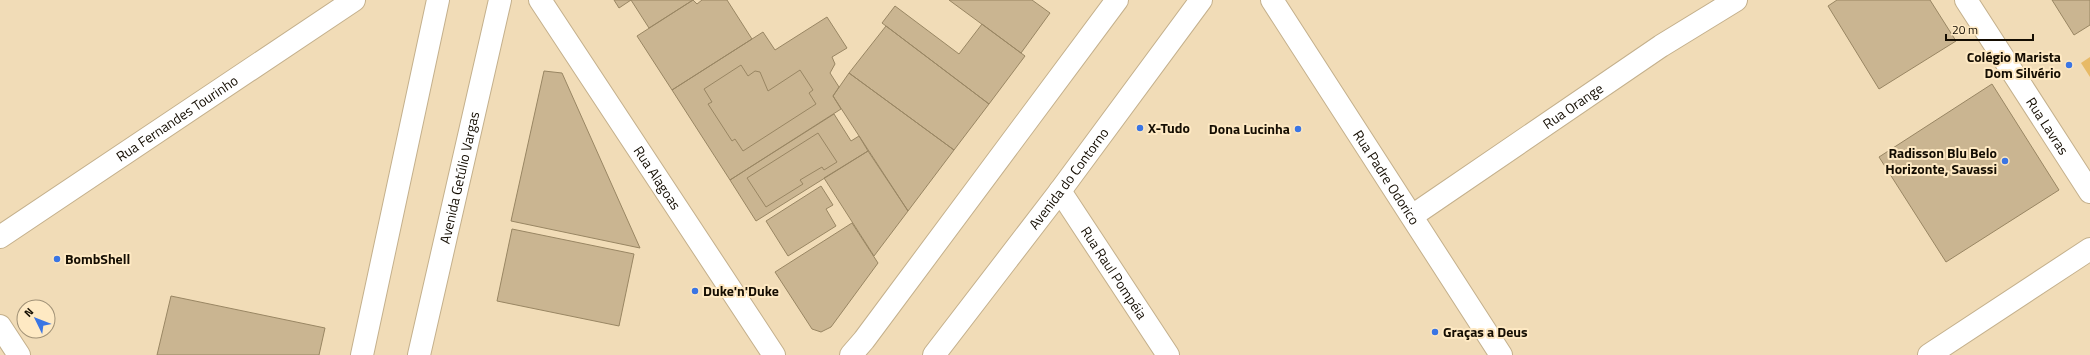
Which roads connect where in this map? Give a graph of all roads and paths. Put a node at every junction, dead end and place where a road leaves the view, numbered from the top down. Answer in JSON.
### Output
{"nodes":[{"id":1,"x":354,"y":0,"type":"edge"},
{"id":2,"x":438,"y":0,"type":"edge"},
{"id":3,"x":500,"y":0,"type":"edge"},
{"id":4,"x":540,"y":0,"type":"edge"},
{"id":5,"x":1116,"y":0,"type":"edge"},
{"id":6,"x":1201,"y":0,"type":"edge"},
{"id":7,"x":1272,"y":0,"type":"edge"},
{"id":8,"x":1736,"y":0,"type":"edge"},
{"id":9,"x":1966,"y":0,"type":"edge"},
{"id":10,"x":1060,"y":191,"type":"junction"},
{"id":11,"x":2090,"y":192,"type":"edge"},
{"id":12,"x":1412,"y":216,"type":"junction"},
{"id":13,"x":0,"y":237,"type":"edge"},
{"id":14,"x":2090,"y":249,"type":"edge"},
{"id":15,"x":0,"y":326,"type":"edge"},
{"id":16,"x":19,"y":355,"type":"edge"},
{"id":17,"x":362,"y":355,"type":"edge"},
{"id":18,"x":419,"y":355,"type":"edge"},
{"id":19,"x":774,"y":355,"type":"edge"},
{"id":20,"x":851,"y":355,"type":"edge"},
{"id":21,"x":934,"y":355,"type":"edge"},
{"id":22,"x":1168,"y":355,"type":"edge"},
{"id":23,"x":1501,"y":355,"type":"edge"},
{"id":24,"x":1930,"y":355,"type":"edge"}],
"edges":[{"from":1,"to":13,"type":"street","name":"Rua Fernandes Tourinho"},
{"from":2,"to":17,"type":"street"},
{"from":3,"to":18,"type":"street","name":"Avenida Getúlio Vargas"},
{"from":4,"to":19,"type":"street","name":"Rua Alagoas"},
{"from":5,"to":20,"type":"street"},
{"from":6,"to":10,"type":"street","name":"Avenida do Contorno"},
{"from":7,"to":12,"type":"street","name":"Rua Padre Odorico"},
{"from":8,"to":12,"type":"street","name":"Rua Orange"},
{"from":9,"to":11,"type":"street","name":"Rua Lavras"},
{"from":10,"to":21,"type":"street","name":"Avenida do Contorno"},
{"from":10,"to":22,"type":"street","name":"Rua Raul Pompéia"},
{"from":12,"to":23,"type":"street","name":"Rua Padre Odorico"},
{"from":14,"to":24,"type":"street"},
{"from":15,"to":16,"type":"street"}]}
